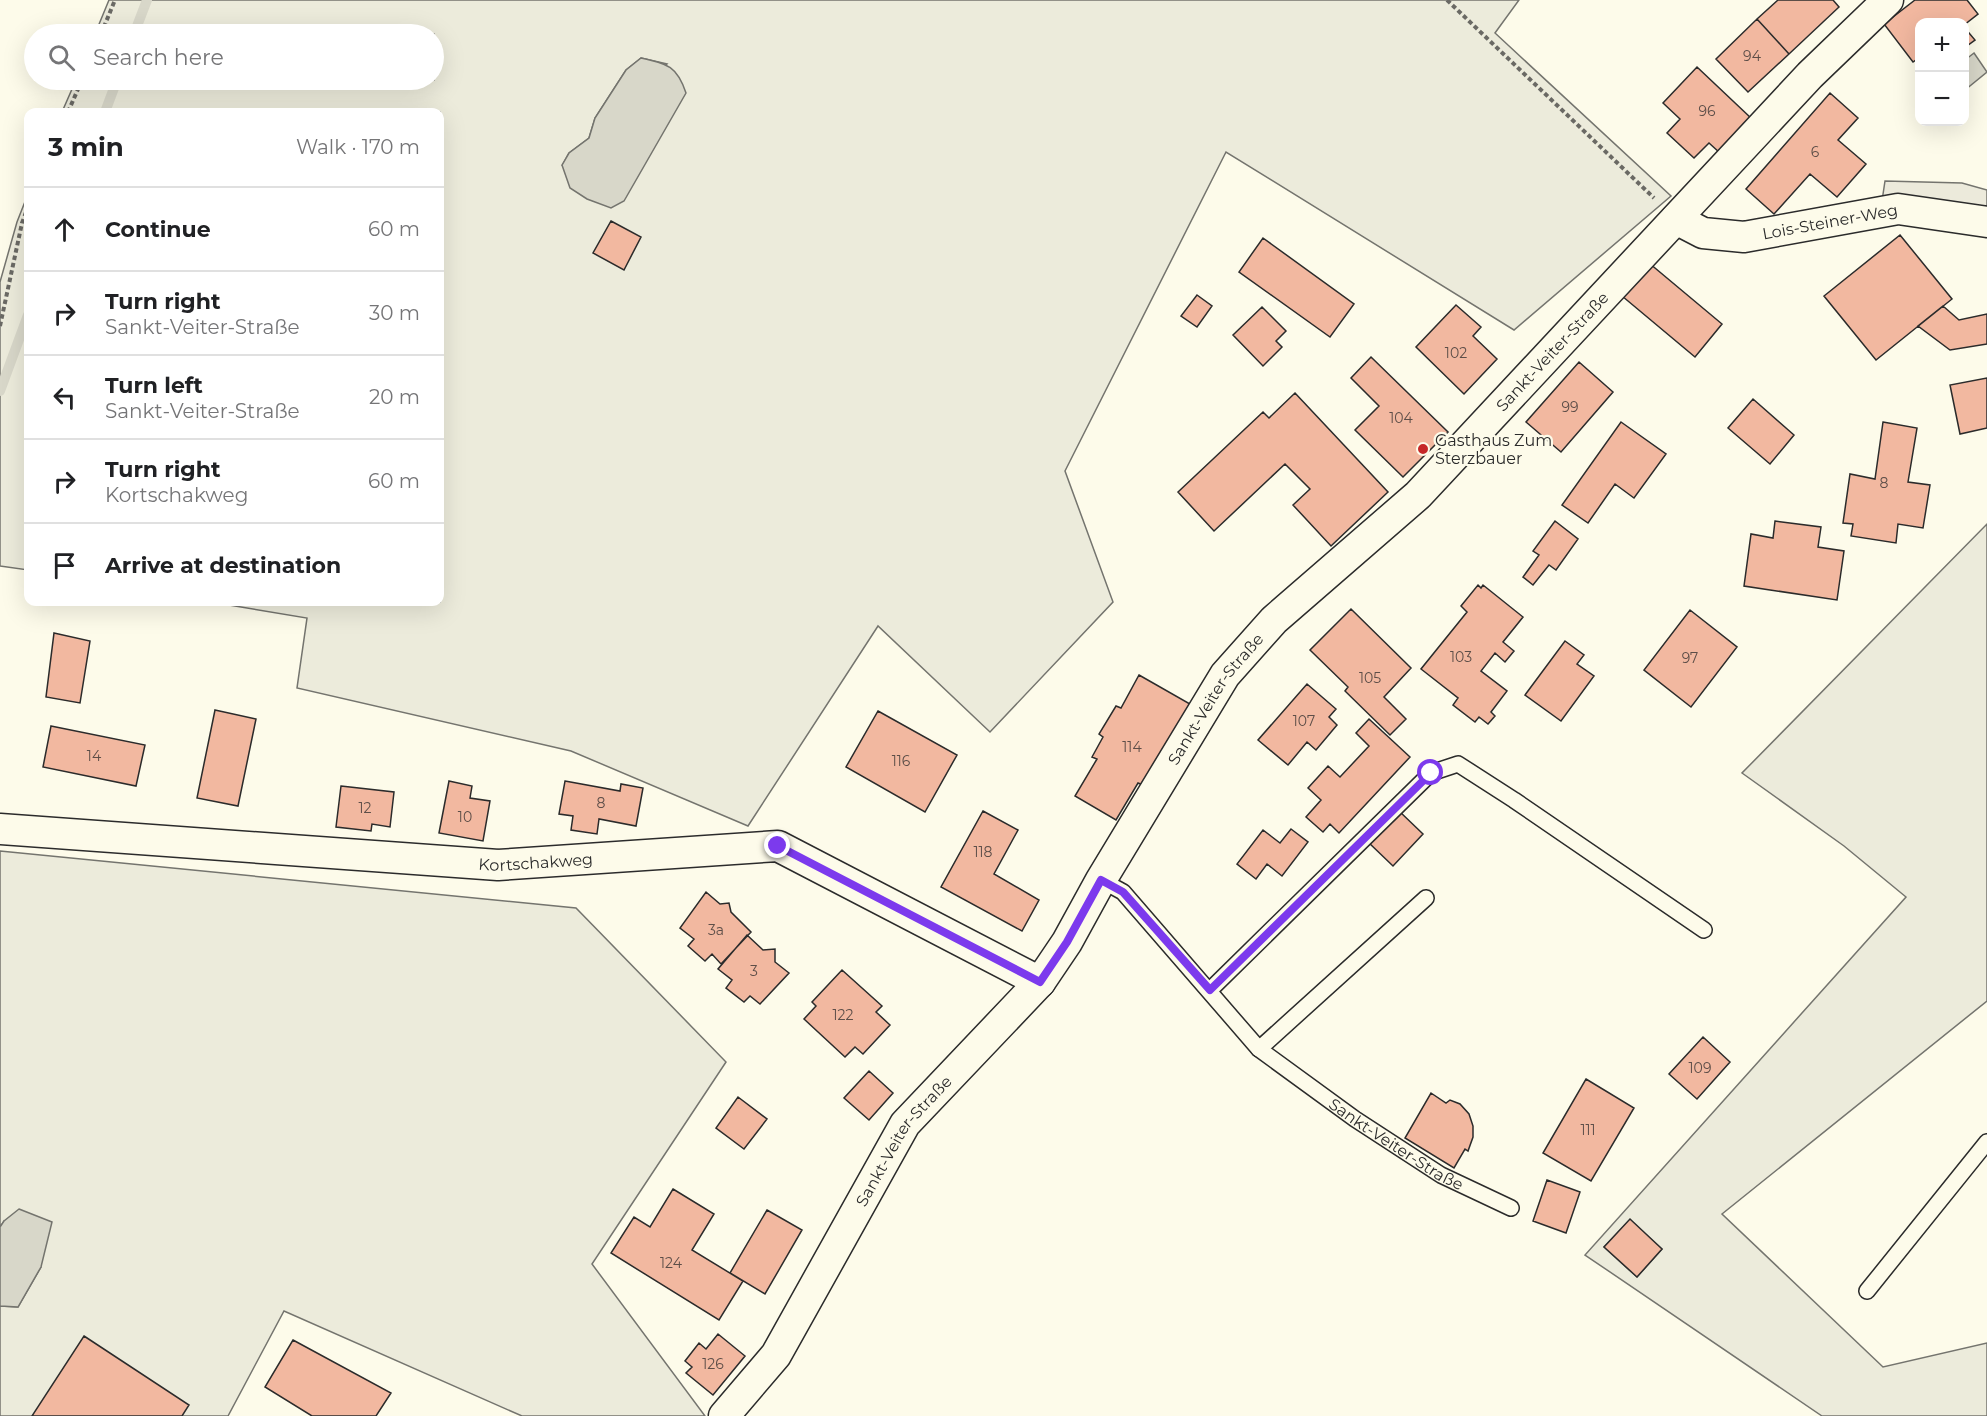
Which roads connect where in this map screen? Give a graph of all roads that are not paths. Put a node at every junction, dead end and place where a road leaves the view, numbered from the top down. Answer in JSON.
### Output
{"nodes":[{"id":1,"x":1888,"y":0,"type":"edge"},
{"id":2,"x":1676,"y":219,"type":"junction"},
{"id":3,"x":1987,"y":222,"type":"edge"},
{"id":4,"x":0,"y":829,"type":"edge"},
{"id":5,"x":1101,"y":880,"type":"junction"},
{"id":6,"x":1426,"y":898,"type":"dead end"},
{"id":7,"x":1704,"y":930,"type":"dead end"},
{"id":8,"x":1040,"y":982,"type":"junction"},
{"id":9,"x":1210,"y":990,"type":"junction"},
{"id":10,"x":1259,"y":1048,"type":"junction"},
{"id":11,"x":1987,"y":1142,"type":"edge"},
{"id":12,"x":1511,"y":1208,"type":"dead end"},
{"id":13,"x":1867,"y":1291,"type":"dead end"},
{"id":14,"x":724,"y":1416,"type":"edge"}],
"edges":[{"from":1,"to":2,"type":"street","name":"Sankt-Veiter-Straße"},
{"from":2,"to":3,"type":"street","name":"Lois-Steiner-Weg"},
{"from":2,"to":5,"type":"street","name":"Sankt-Veiter-Straße"},
{"from":4,"to":8,"type":"street","name":"Kortschakweg"},
{"from":5,"to":8,"type":"street","name":"Sankt-Veiter-Straße"},
{"from":5,"to":9,"type":"lane","name":"Sankt-Veiter-Straße"},
{"from":6,"to":10,"type":"lane"},
{"from":7,"to":9,"type":"lane"},
{"from":8,"to":14,"type":"street","name":"Sankt-Veiter-Straße"},
{"from":9,"to":10,"type":"lane","name":"Sankt-Veiter-Straße"},
{"from":10,"to":12,"type":"lane","name":"Sankt-Veiter-Straße"},
{"from":11,"to":13,"type":"lane"}]}
